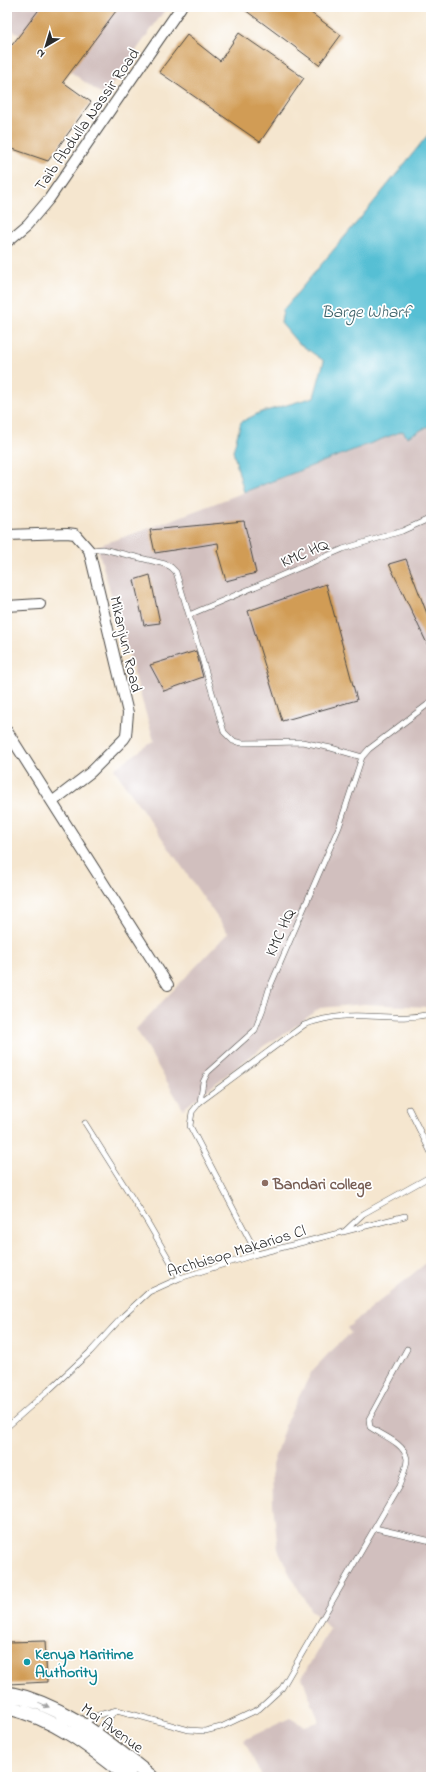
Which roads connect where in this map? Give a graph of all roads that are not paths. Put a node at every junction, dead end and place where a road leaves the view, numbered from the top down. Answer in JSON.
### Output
{"nodes":[{"id":1,"x":181,"y":7,"type":"edge"},
{"id":2,"x":7,"y":242,"type":"edge"},
{"id":3,"x":431,"y":518,"type":"edge"},
{"id":4,"x":7,"y":535,"type":"edge"},
{"id":5,"x":89,"y":550,"type":"junction"},
{"id":6,"x":40,"y":604,"type":"dead end"},
{"id":7,"x":7,"y":606,"type":"edge"},
{"id":8,"x":189,"y":615,"type":"junction"},
{"id":9,"x":431,"y":702,"type":"edge"},
{"id":10,"x":7,"y":731,"type":"edge"},
{"id":11,"x":362,"y":757,"type":"junction"},
{"id":12,"x":52,"y":802,"type":"junction"},
{"id":13,"x":168,"y":985,"type":"dead end"},
{"id":14,"x":431,"y":1014,"type":"edge"},
{"id":15,"x":200,"y":1102,"type":"junction"},
{"id":16,"x":409,"y":1109,"type":"dead end"},
{"id":17,"x":85,"y":1123,"type":"dead end"},
{"id":18,"x":431,"y":1153,"type":"edge"},
{"id":19,"x":431,"y":1176,"type":"edge"},
{"id":20,"x":405,"y":1216,"type":"dead end"},
{"id":21,"x":344,"y":1232,"type":"junction"},
{"id":22,"x":257,"y":1254,"type":"junction"},
{"id":23,"x":180,"y":1278,"type":"junction"},
{"id":24,"x":407,"y":1349,"type":"dead end"},
{"id":25,"x":7,"y":1426,"type":"edge"},
{"id":26,"x":375,"y":1528,"type":"junction"},
{"id":27,"x":431,"y":1540,"type":"edge"},
{"id":28,"x":7,"y":1693,"type":"edge"},
{"id":29,"x":7,"y":1707,"type":"edge"},
{"id":30,"x":117,"y":1710,"type":"junction"},
{"id":31,"x":79,"y":1729,"type":"junction"},
{"id":32,"x":92,"y":1739,"type":"junction"},
{"id":33,"x":129,"y":1777,"type":"edge"},
{"id":34,"x":151,"y":1777,"type":"edge"}],
"edges":[{"from":1,"to":2,"type":"street","name":"Taib Abdulla Nassir Road"},
{"from":3,"to":8,"type":"lane","name":"KMC HQ"},
{"from":4,"to":5,"type":"street","name":"Mikanjuni Road"},
{"from":5,"to":8,"type":"lane"},
{"from":5,"to":12,"type":"street","name":"Mikanjuni Road"},
{"from":6,"to":7,"type":"street"},
{"from":8,"to":11,"type":"lane"},
{"from":9,"to":11,"type":"lane","name":"KMC HQ"},
{"from":10,"to":12,"type":"street"},
{"from":11,"to":15,"type":"lane","name":"KMC HQ"},
{"from":12,"to":13,"type":"street"},
{"from":14,"to":15,"type":"lane"},
{"from":15,"to":22,"type":"lane"},
{"from":16,"to":18,"type":"lane"},
{"from":17,"to":23,"type":"lane"},
{"from":19,"to":21,"type":"lane"},
{"from":20,"to":21,"type":"lane","name":"Archbisop Makarios Cl"},
{"from":21,"to":22,"type":"lane","name":"Archbisop Makarios Cl"},
{"from":22,"to":23,"type":"lane","name":"Archbisop Makarios Cl"},
{"from":23,"to":25,"type":"lane","name":"Archbisop Makarios Cl"},
{"from":24,"to":26,"type":"lane"},
{"from":26,"to":27,"type":"lane"},
{"from":26,"to":30,"type":"lane"},
{"from":28,"to":31,"type":"main road","name":"Moi Avenue","one_way":true},
{"from":29,"to":31,"type":"main road","name":"Moi Avenue"},
{"from":30,"to":31,"type":"lane"},
{"from":30,"to":32,"type":"lane"},
{"from":31,"to":32,"type":"main road","name":"Moi Avenue"},
{"from":32,"to":33,"type":"main road","name":"Moi Avenue"},
{"from":32,"to":34,"type":"main road","name":"Moi Avenue"}]}
